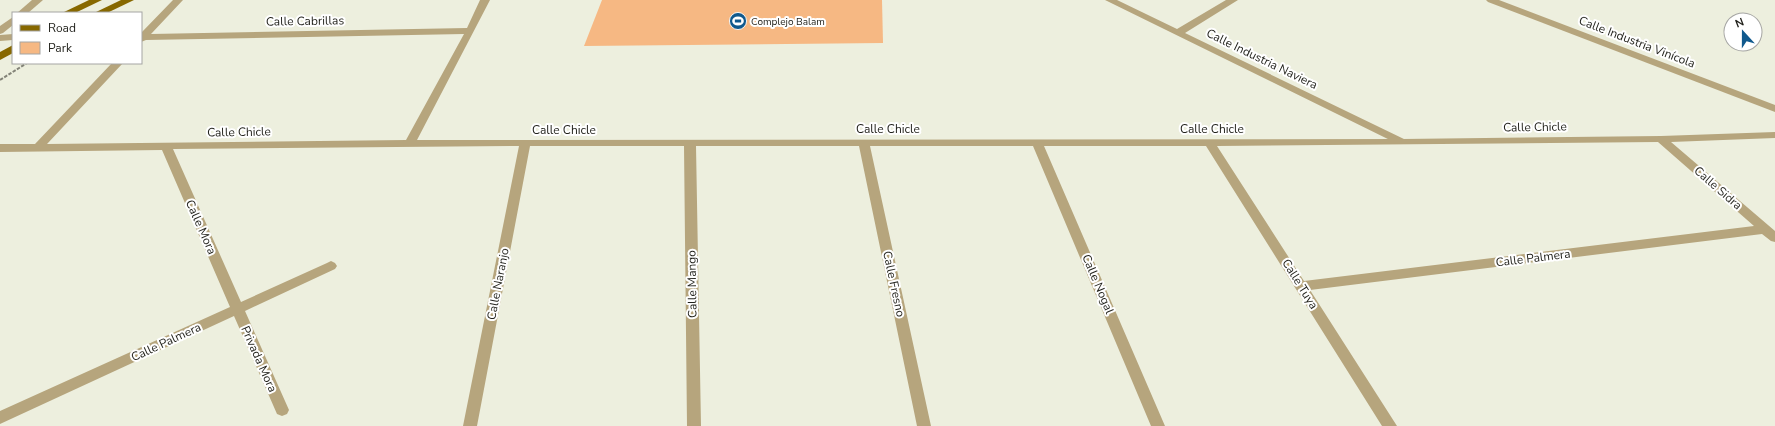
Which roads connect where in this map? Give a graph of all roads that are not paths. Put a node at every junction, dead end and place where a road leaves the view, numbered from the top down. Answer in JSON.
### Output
{"nodes":[{"id":1,"x":38,"y":0,"type":"edge"},
{"id":2,"x":97,"y":0,"type":"edge"},
{"id":3,"x":129,"y":0,"type":"edge"},
{"id":4,"x":178,"y":0,"type":"edge"},
{"id":5,"x":485,"y":0,"type":"edge"},
{"id":6,"x":1110,"y":0,"type":"edge"},
{"id":7,"x":1233,"y":0,"type":"edge"},
{"id":8,"x":1490,"y":0,"type":"edge"},
{"id":9,"x":23,"y":12,"type":"edge"},
{"id":10,"x":69,"y":12,"type":"edge"},
{"id":11,"x":101,"y":12,"type":"edge"},
{"id":12,"x":12,"y":21,"type":"edge"},
{"id":13,"x":0,"y":31,"type":"edge"},
{"id":14,"x":470,"y":31,"type":"junction"},
{"id":15,"x":1177,"y":33,"type":"junction"},
{"id":16,"x":12,"y":37,"type":"edge"},
{"id":17,"x":0,"y":38,"type":"edge"},
{"id":18,"x":142,"y":38,"type":"edge"},
{"id":19,"x":12,"y":49,"type":"edge"},
{"id":20,"x":12,"y":52,"type":"edge"},
{"id":21,"x":1,"y":57,"type":"edge"},
{"id":22,"x":117,"y":64,"type":"edge"},
{"id":23,"x":1775,"y":108,"type":"edge"},
{"id":24,"x":1775,"y":135,"type":"edge"},
{"id":25,"x":1661,"y":139,"type":"junction"},
{"id":26,"x":864,"y":142,"type":"junction"},
{"id":27,"x":1037,"y":142,"type":"junction"},
{"id":28,"x":1209,"y":142,"type":"junction"},
{"id":29,"x":1402,"y":142,"type":"junction"},
{"id":30,"x":410,"y":143,"type":"junction"},
{"id":31,"x":525,"y":143,"type":"junction"},
{"id":32,"x":690,"y":143,"type":"junction"},
{"id":33,"x":166,"y":146,"type":"junction"},
{"id":34,"x":38,"y":147,"type":"junction"},
{"id":35,"x":0,"y":148,"type":"edge"},
{"id":36,"x":1770,"y":233,"type":"edge"},
{"id":37,"x":331,"y":266,"type":"dead end"},
{"id":38,"x":1301,"y":286,"type":"junction"},
{"id":39,"x":237,"y":309,"type":"junction"},
{"id":40,"x":282,"y":410,"type":"dead end"},
{"id":41,"x":0,"y":418,"type":"edge"},
{"id":42,"x":470,"y":426,"type":"edge"},
{"id":43,"x":694,"y":426,"type":"edge"},
{"id":44,"x":924,"y":426,"type":"edge"},
{"id":45,"x":1158,"y":426,"type":"edge"},
{"id":46,"x":1390,"y":426,"type":"edge"}],
"edges":[{"from":1,"to":9,"type":"street"},
{"from":2,"to":10,"type":"main road"},
{"from":3,"to":11,"type":"main road"},
{"from":4,"to":18,"type":"street"},
{"from":5,"to":14,"type":"street"},
{"from":6,"to":15,"type":"street","name":"Calle Industria Naviera"},
{"from":7,"to":15,"type":"street"},
{"from":8,"to":23,"type":"street","name":"Calle Industria Vinícola"},
{"from":12,"to":13,"type":"street"},
{"from":14,"to":18,"type":"street","name":"Calle Cabrillas"},
{"from":14,"to":30,"type":"street"},
{"from":15,"to":29,"type":"street","name":"Calle Industria Naviera"},
{"from":16,"to":17,"type":"street"},
{"from":19,"to":21,"type":"main road"},
{"from":20,"to":21,"type":"main road"},
{"from":22,"to":34,"type":"street"},
{"from":24,"to":25,"type":"street","name":"Calle Chicle"},
{"from":25,"to":29,"type":"street","name":"Calle Chicle"},
{"from":25,"to":36,"type":"street","name":"Calle Sidra"},
{"from":26,"to":27,"type":"street","name":"Calle Chicle"},
{"from":26,"to":32,"type":"street","name":"Calle Chicle"},
{"from":26,"to":44,"type":"street","name":"Calle Fresno"},
{"from":27,"to":28,"type":"street","name":"Calle Chicle"},
{"from":27,"to":45,"type":"street","name":"Calle Nogal"},
{"from":28,"to":29,"type":"street","name":"Calle Chicle"},
{"from":28,"to":38,"type":"street","name":"Calle Tuya"},
{"from":30,"to":31,"type":"street","name":"Calle Chicle"},
{"from":30,"to":33,"type":"street","name":"Calle Chicle"},
{"from":31,"to":32,"type":"street","name":"Calle Chicle"},
{"from":31,"to":42,"type":"street","name":"Calle Naranjo"},
{"from":32,"to":43,"type":"street","name":"Calle Mango"},
{"from":33,"to":34,"type":"street","name":"Calle Chicle"},
{"from":33,"to":39,"type":"street","name":"Calle Mora"},
{"from":34,"to":35,"type":"street","name":"Calle Chicle"},
{"from":36,"to":38,"type":"street","name":"Calle Palmera"},
{"from":37,"to":39,"type":"street","name":"Calle Palmera"},
{"from":38,"to":46,"type":"street","name":"Calle Tuya"},
{"from":39,"to":40,"type":"street","name":"Privada Mora"},
{"from":39,"to":41,"type":"street","name":"Calle Palmera"}]}
